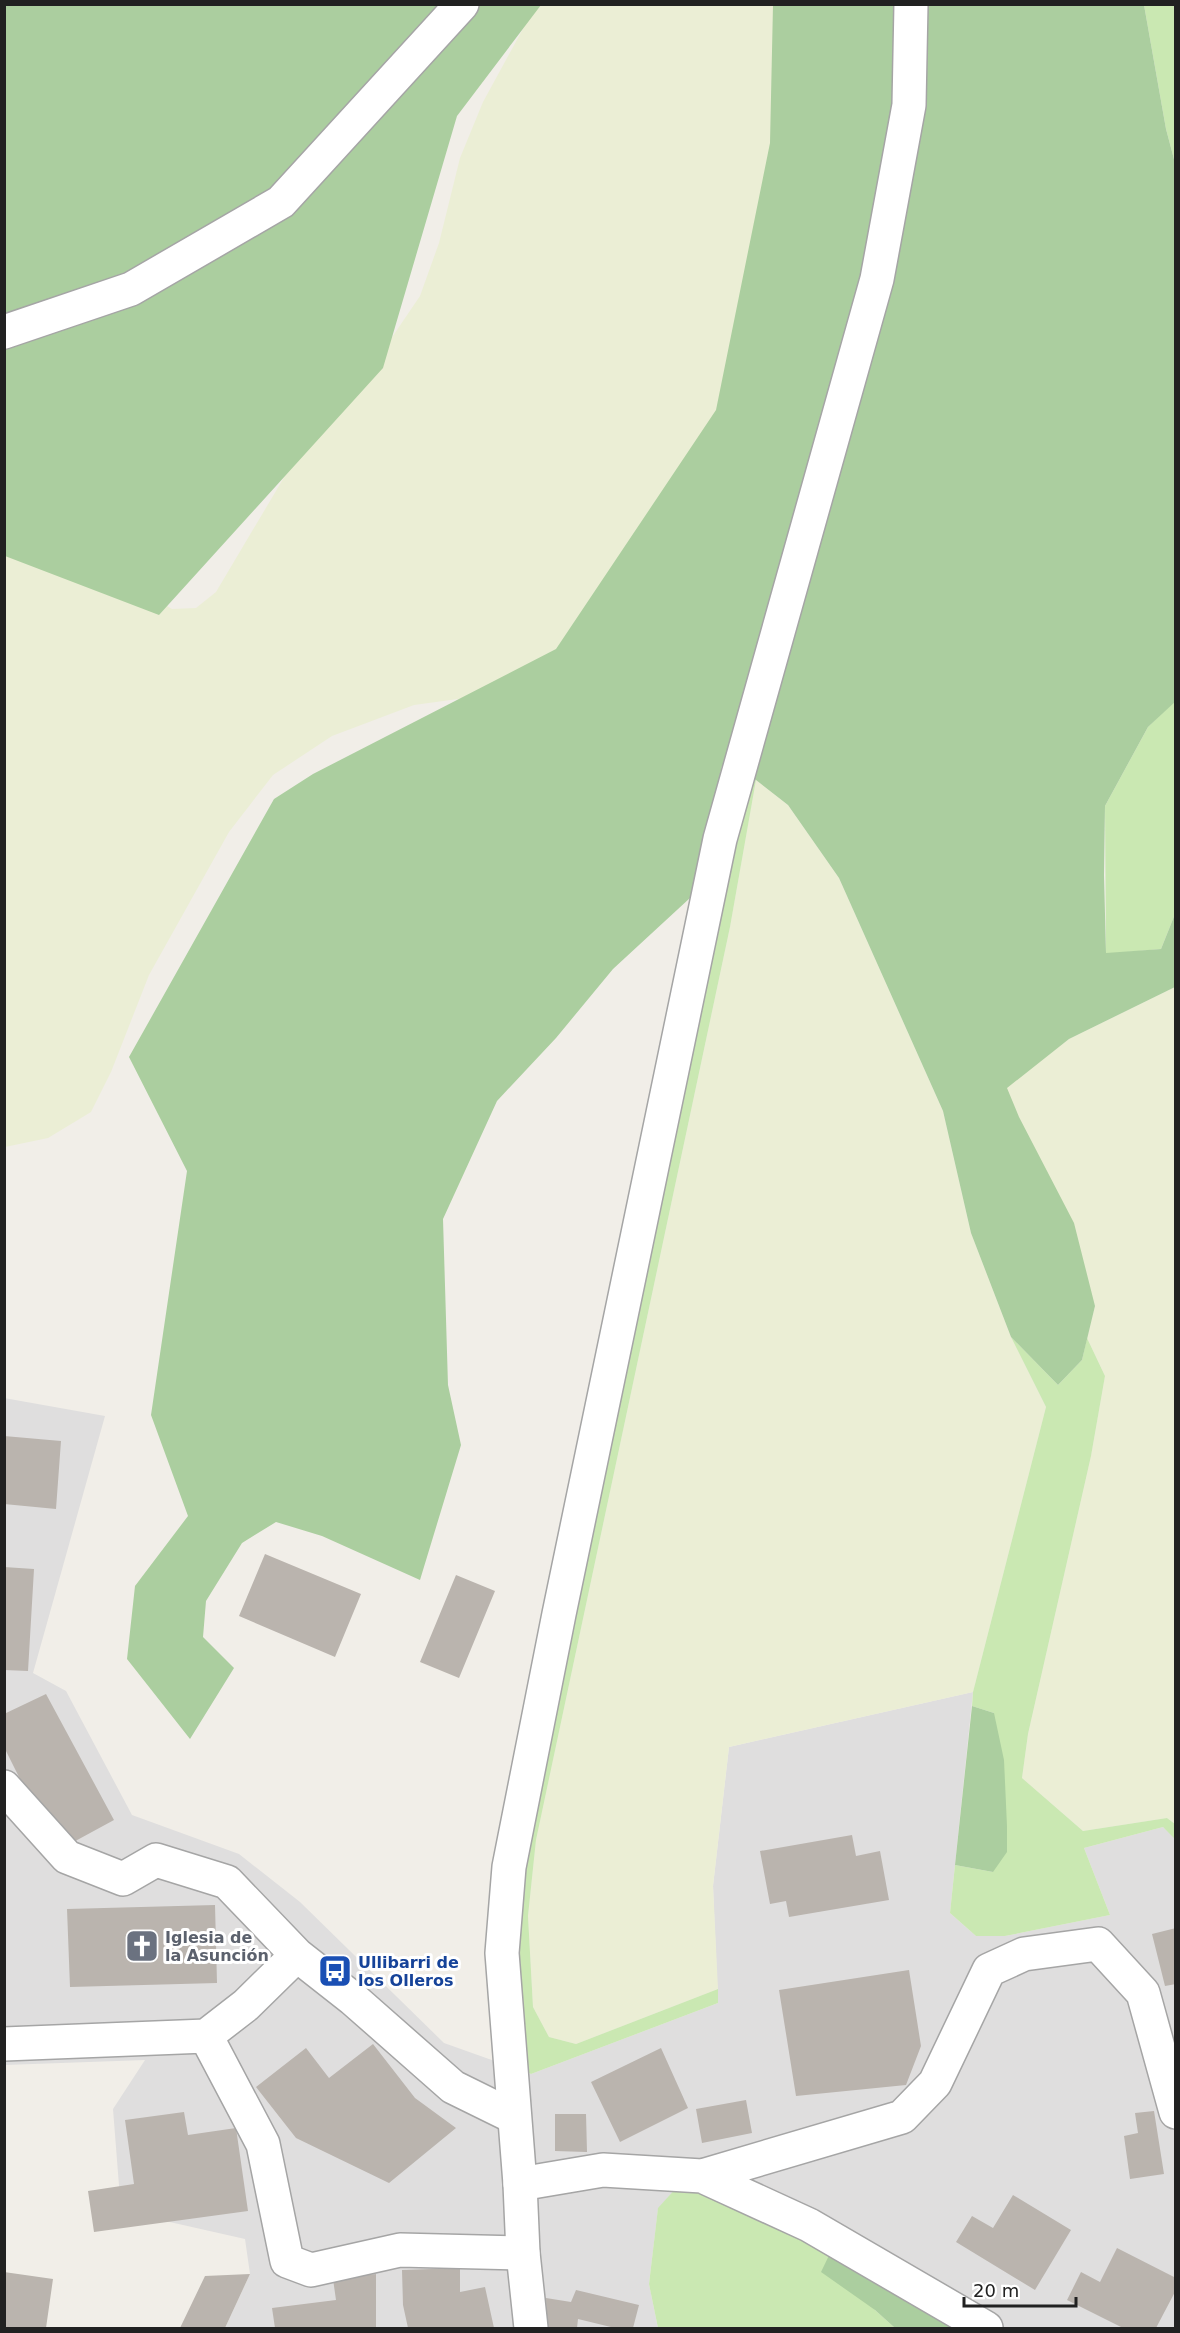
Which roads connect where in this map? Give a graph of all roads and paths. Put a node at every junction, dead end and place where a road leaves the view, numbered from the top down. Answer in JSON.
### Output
{"nodes":[{"id":1,"x":462,"y":4,"type":"edge"},
{"id":2,"x":911,"y":4,"type":"edge"},
{"id":3,"x":4,"y":332,"type":"edge"},
{"id":4,"x":4,"y":1787,"type":"edge"},
{"id":5,"x":297,"y":1955,"type":"junction"},
{"id":6,"x":206,"y":2036,"type":"junction"},
{"id":7,"x":4,"y":2044,"type":"edge"},
{"id":8,"x":1176,"y":2112,"type":"edge"},
{"id":9,"x":514,"y":2117,"type":"junction"},
{"id":10,"x":702,"y":2176,"type":"junction"},
{"id":11,"x":520,"y":2184,"type":"junction"},
{"id":12,"x":524,"y":2253,"type":"junction"},
{"id":13,"x":531,"y":2328,"type":"edge"},
{"id":14,"x":986,"y":2328,"type":"edge"}],
"edges":[{"from":1,"to":3,"type":"street"},
{"from":2,"to":9,"type":"street"},
{"from":4,"to":5,"type":"street"},
{"from":5,"to":6,"type":"street"},
{"from":5,"to":9,"type":"street"},
{"from":6,"to":7,"type":"street"},
{"from":6,"to":12,"type":"street"},
{"from":8,"to":10,"type":"street"},
{"from":9,"to":11,"type":"street"},
{"from":10,"to":11,"type":"street"},
{"from":10,"to":14,"type":"street"},
{"from":11,"to":12,"type":"street"},
{"from":12,"to":13,"type":"street"}]}
